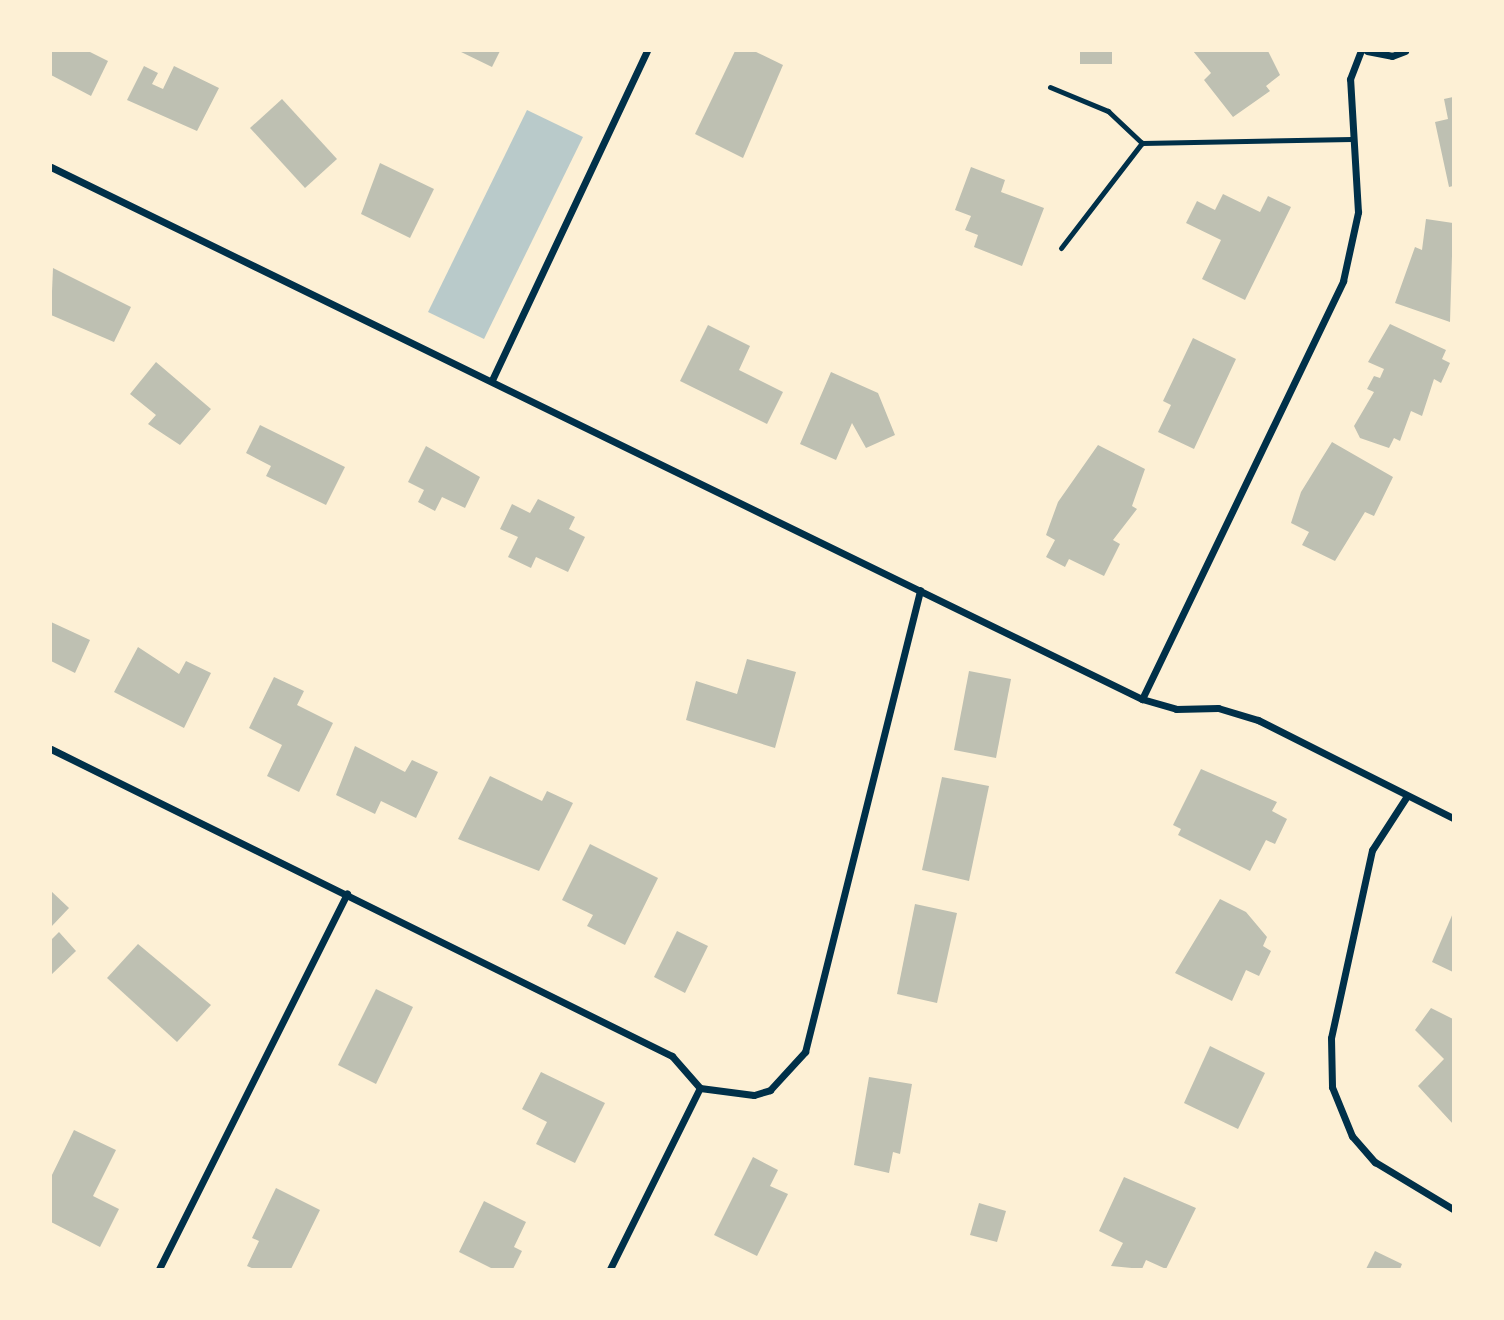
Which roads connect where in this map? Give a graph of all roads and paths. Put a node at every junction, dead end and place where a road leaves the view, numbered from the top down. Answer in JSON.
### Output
{"nodes":[{"id":1,"x":647,"y":51,"type":"edge"},
{"id":2,"x":1361,"y":51,"type":"edge"},
{"id":3,"x":1367,"y":51,"type":"edge"},
{"id":4,"x":1405,"y":51,"type":"edge"},
{"id":5,"x":1050,"y":87,"type":"dead end"},
{"id":6,"x":1352,"y":139,"type":"junction"},
{"id":7,"x":1142,"y":143,"type":"junction"},
{"id":8,"x":51,"y":167,"type":"edge"},
{"id":9,"x":1060,"y":248,"type":"dead end"},
{"id":10,"x":492,"y":380,"type":"junction"},
{"id":11,"x":920,"y":590,"type":"junction"},
{"id":12,"x":1142,"y":699,"type":"junction"},
{"id":13,"x":51,"y":749,"type":"edge"},
{"id":14,"x":1407,"y":796,"type":"junction"},
{"id":15,"x":1453,"y":818,"type":"edge"},
{"id":16,"x":346,"y":893,"type":"junction"},
{"id":17,"x":700,"y":1088,"type":"junction"},
{"id":18,"x":1453,"y":1209,"type":"edge"},
{"id":19,"x":159,"y":1269,"type":"edge"},
{"id":20,"x":610,"y":1269,"type":"edge"}],
"edges":[{"from":1,"to":10,"type":"street"},
{"from":2,"to":6,"type":"street"},
{"from":3,"to":4,"type":"street"},
{"from":5,"to":7,"type":"lane"},
{"from":6,"to":7,"type":"lane"},
{"from":6,"to":12,"type":"street"},
{"from":7,"to":9,"type":"lane"},
{"from":8,"to":10,"type":"street"},
{"from":10,"to":11,"type":"street"},
{"from":11,"to":12,"type":"street"},
{"from":11,"to":17,"type":"street"},
{"from":12,"to":14,"type":"street"},
{"from":13,"to":16,"type":"street"},
{"from":14,"to":15,"type":"street"},
{"from":14,"to":18,"type":"street"},
{"from":16,"to":17,"type":"street"},
{"from":16,"to":19,"type":"street"},
{"from":17,"to":20,"type":"street"}]}
